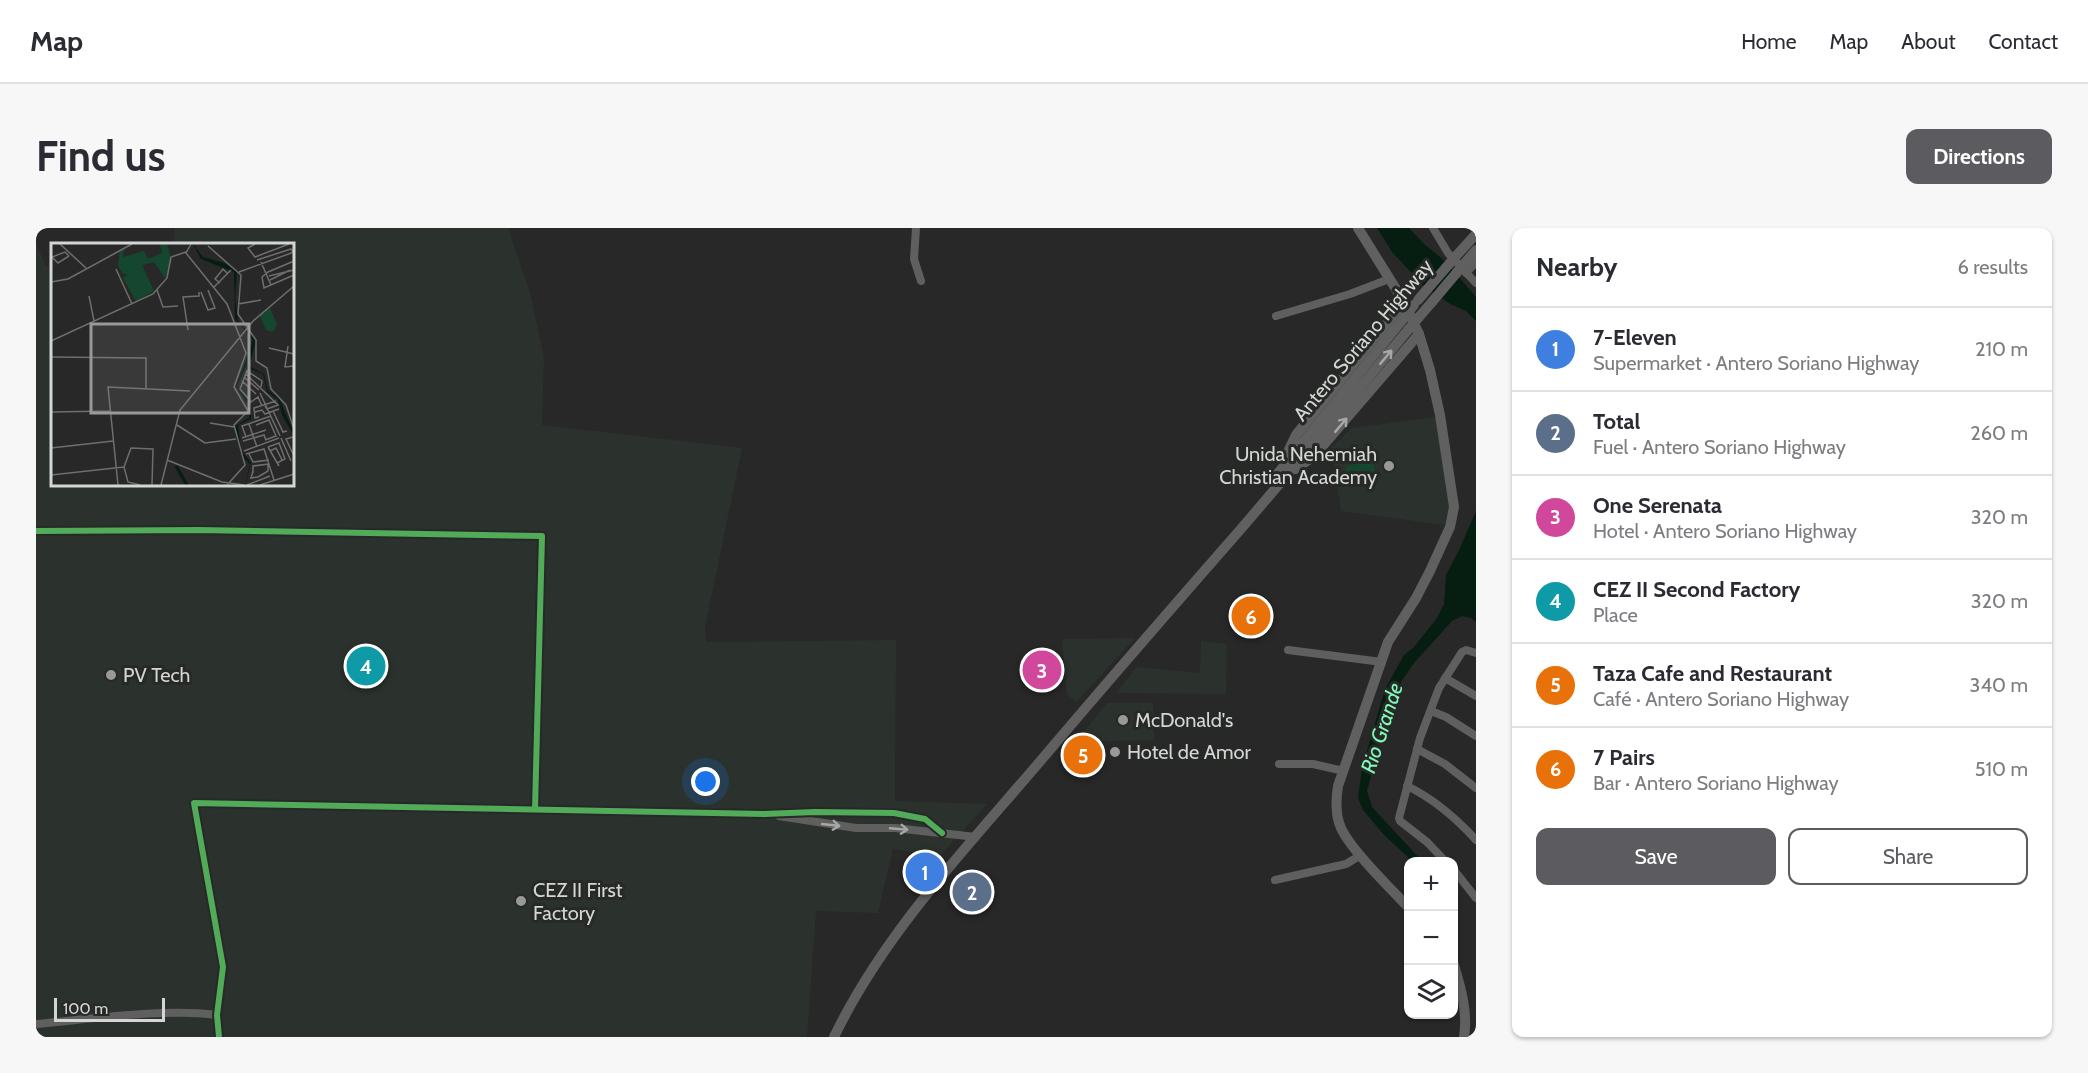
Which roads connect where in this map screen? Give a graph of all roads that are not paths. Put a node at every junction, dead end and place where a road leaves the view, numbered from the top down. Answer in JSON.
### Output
{"nodes":[{"id":1,"x":915,"y":228,"type":"edge"},
{"id":2,"x":1358,"y":228,"type":"edge"},
{"id":3,"x":1433,"y":228,"type":"edge"},
{"id":4,"x":1476,"y":234,"type":"edge"},
{"id":5,"x":1476,"y":250,"type":"edge"},
{"id":6,"x":1476,"y":262,"type":"edge"},
{"id":7,"x":1462,"y":264,"type":"junction"},
{"id":8,"x":1389,"y":279,"type":"junction"},
{"id":9,"x":921,"y":281,"type":"dead end"},
{"id":10,"x":1476,"y":283,"type":"edge"},
{"id":11,"x":1412,"y":302,"type":"junction"},
{"id":12,"x":1276,"y":316,"type":"dead end"},
{"id":13,"x":1413,"y":332,"type":"junction"},
{"id":14,"x":1280,"y":476,"type":"junction"},
{"id":15,"x":36,"y":531,"type":"edge"},
{"id":16,"x":1288,"y":650,"type":"dead end"},
{"id":17,"x":1476,"y":653,"type":"edge"},
{"id":18,"x":1382,"y":662,"type":"junction"},
{"id":19,"x":1445,"y":678,"type":"junction"},
{"id":20,"x":1476,"y":696,"type":"edge"},
{"id":21,"x":1431,"y":711,"type":"junction"},
{"id":22,"x":1476,"y":736,"type":"edge"},
{"id":23,"x":1417,"y":749,"type":"junction"},
{"id":24,"x":1279,"y":764,"type":"dead end"},
{"id":25,"x":1344,"y":771,"type":"junction"},
{"id":26,"x":1407,"y":786,"type":"junction"},
{"id":27,"x":1476,"y":788,"type":"edge"},
{"id":28,"x":535,"y":809,"type":"junction"},
{"id":29,"x":764,"y":814,"type":"junction"},
{"id":30,"x":942,"y":833,"type":"junction"},
{"id":31,"x":976,"y":837,"type":"junction"},
{"id":32,"x":1476,"y":840,"type":"edge"},
{"id":33,"x":1361,"y":855,"type":"junction"},
{"id":34,"x":1442,"y":857,"type":"edge"},
{"id":35,"x":1458,"y":875,"type":"edge"},
{"id":36,"x":1275,"y":880,"type":"dead end"},
{"id":37,"x":1476,"y":898,"type":"edge"},
{"id":38,"x":1404,"y":902,"type":"edge"},
{"id":39,"x":1458,"y":982,"type":"edge"},
{"id":40,"x":217,"y":1015,"type":"junction"},
{"id":41,"x":36,"y":1024,"type":"edge"},
{"id":42,"x":219,"y":1037,"type":"edge"},
{"id":43,"x":834,"y":1037,"type":"edge"},
{"id":44,"x":1464,"y":1037,"type":"edge"}],
"edges":[{"from":1,"to":9,"type":"street"},
{"from":2,"to":8,"type":"main road"},
{"from":3,"to":7,"type":"street"},
{"from":4,"to":7,"type":"main road","name":"Antero Soriano Highway"},
{"from":5,"to":7,"type":"main road","name":"Antero Soriano Highway"},
{"from":6,"to":7,"type":"street"},
{"from":7,"to":10,"type":"street"},
{"from":7,"to":11,"type":"main road","name":"Antero Soriano Highway","bridge":true},
{"from":7,"to":13,"type":"main road","name":"Antero Soriano Highway","bridge":true},
{"from":8,"to":11,"type":"main road"},
{"from":8,"to":12,"type":"street"},
{"from":11,"to":13,"type":"main road"},
{"from":11,"to":14,"type":"main road","name":"Antero Soriano Highway","bridge":true},
{"from":11,"to":14,"type":"main road"},
{"from":14,"to":13,"type":"main road","name":"Antero Soriano Highway","one_way":true},
{"from":13,"to":18,"type":"main road"},
{"from":14,"to":31,"type":"main road","name":"Antero Soriano Highway"},
{"from":15,"to":28,"type":"street"},
{"from":16,"to":18,"type":"street"},
{"from":17,"to":19,"type":"street"},
{"from":18,"to":25,"type":"main road"},
{"from":19,"to":20,"type":"street"},
{"from":19,"to":21,"type":"street"},
{"from":21,"to":22,"type":"street"},
{"from":21,"to":23,"type":"street"},
{"from":23,"to":26,"type":"street"},
{"from":23,"to":27,"type":"street"},
{"from":24,"to":25,"type":"street"},
{"from":25,"to":33,"type":"main road"},
{"from":26,"to":32,"type":"street"},
{"from":26,"to":34,"type":"street"},
{"from":28,"to":29,"type":"street"},
{"from":28,"to":40,"type":"street"},
{"from":29,"to":30,"type":"street","one_way":true},
{"from":29,"to":30,"type":"street"},
{"from":30,"to":31,"type":"street"},
{"from":31,"to":43,"type":"main road","name":"Antero Soriano Highway"},
{"from":33,"to":36,"type":"street"},
{"from":33,"to":38,"type":"main road"},
{"from":35,"to":37,"type":"street"},
{"from":39,"to":44,"type":"main road"},
{"from":40,"to":41,"type":"street"},
{"from":40,"to":42,"type":"street"}]}
